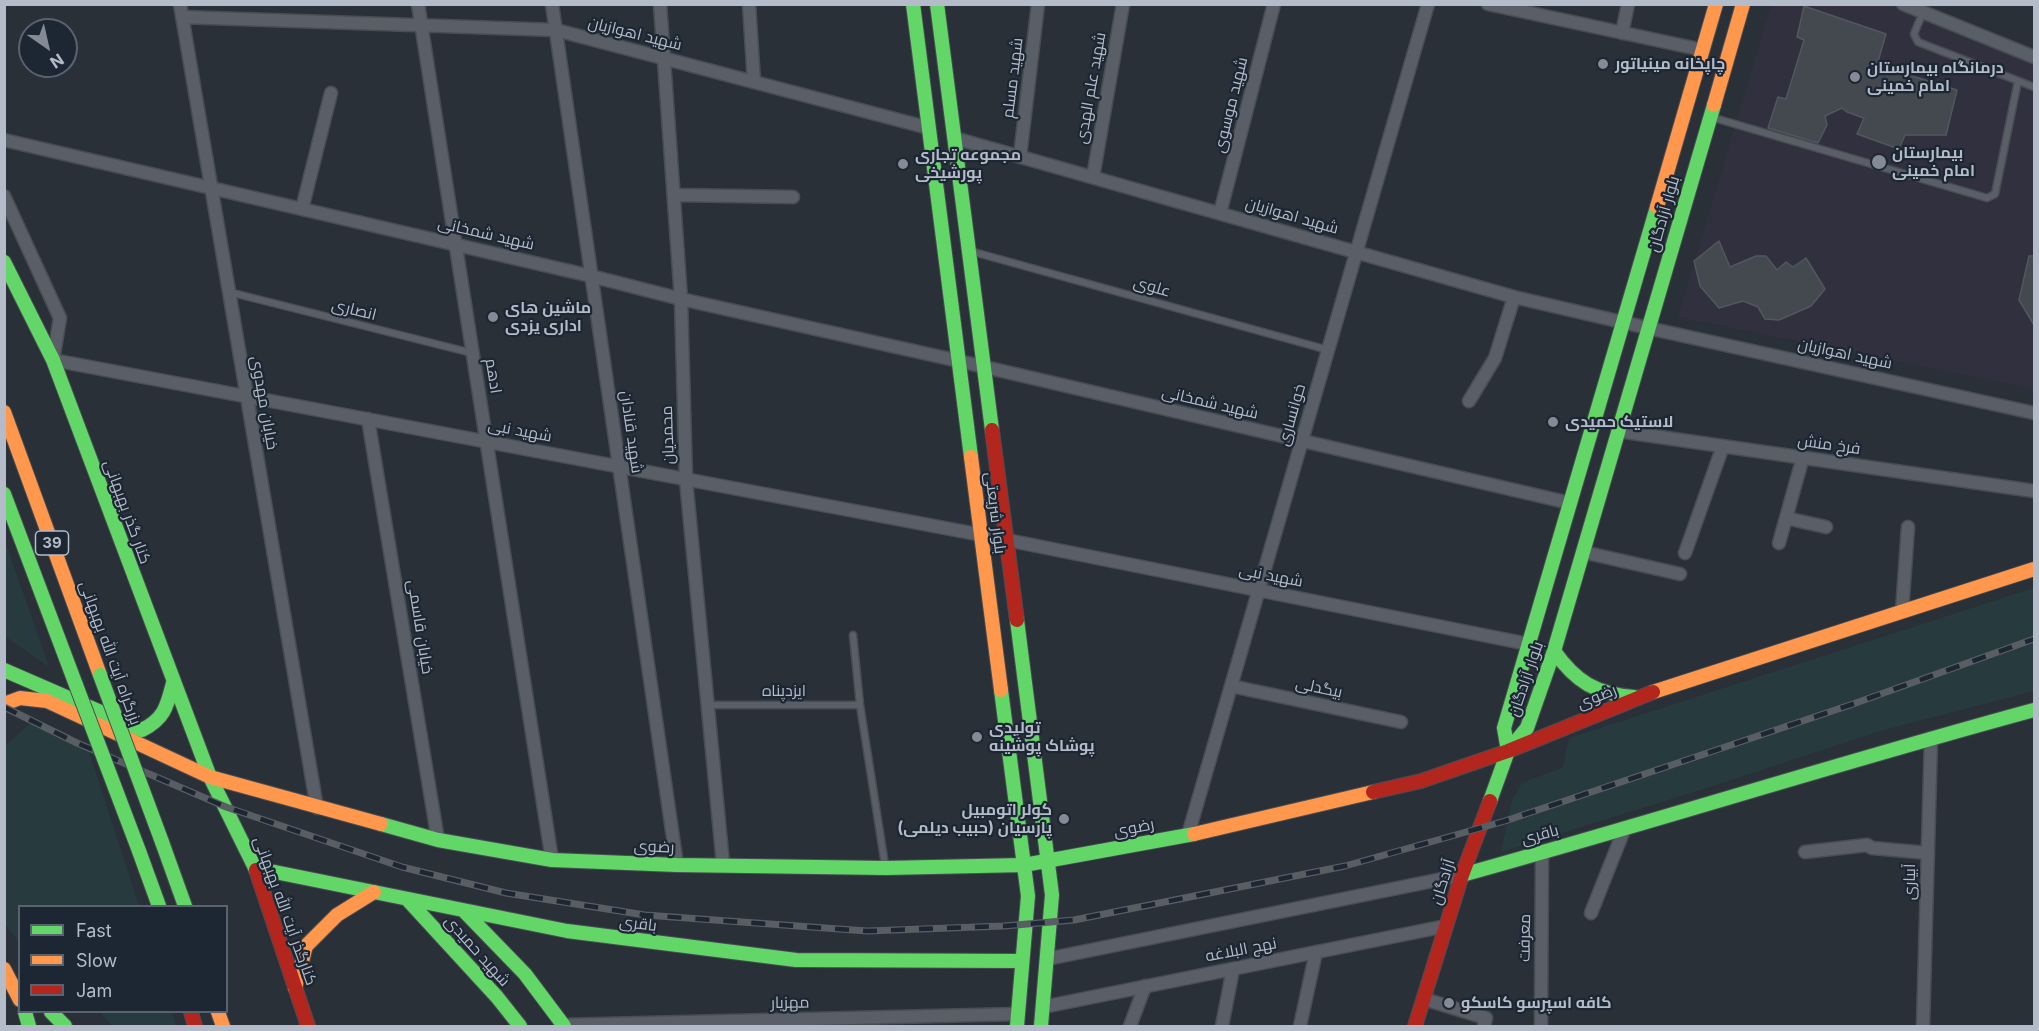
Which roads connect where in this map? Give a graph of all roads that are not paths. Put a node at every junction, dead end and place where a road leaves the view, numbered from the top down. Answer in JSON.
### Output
{"nodes":[{"id":1,"x":418,"y":4,"type":"edge"},
{"id":2,"x":552,"y":4,"type":"edge"},
{"id":3,"x":660,"y":4,"type":"edge"},
{"id":4,"x":749,"y":4,"type":"edge"},
{"id":5,"x":913,"y":4,"type":"edge"},
{"id":6,"x":937,"y":4,"type":"edge"},
{"id":7,"x":1038,"y":4,"type":"edge"},
{"id":8,"x":1123,"y":4,"type":"edge"},
{"id":9,"x":1274,"y":4,"type":"edge"},
{"id":10,"x":1428,"y":4,"type":"edge"},
{"id":11,"x":1488,"y":4,"type":"edge"},
{"id":12,"x":1628,"y":4,"type":"edge"},
{"id":13,"x":1716,"y":4,"type":"edge"},
{"id":14,"x":1743,"y":4,"type":"edge"},
{"id":15,"x":1903,"y":4,"type":"edge"},
{"id":16,"x":1514,"y":7,"type":"edge"},
{"id":17,"x":1924,"y":8,"type":"edge"},
{"id":18,"x":181,"y":11,"type":"edge"},
{"id":19,"x":421,"y":25,"type":"junction"},
{"id":20,"x":556,"y":30,"type":"junction"},
{"id":21,"x":1622,"y":33,"type":"junction"},
{"id":22,"x":1702,"y":50,"type":"junction"},
{"id":23,"x":2034,"y":57,"type":"edge"},
{"id":24,"x":665,"y":58,"type":"junction"},
{"id":25,"x":2018,"y":81,"type":"junction"},
{"id":26,"x":754,"y":82,"type":"junction"},
{"id":27,"x":2034,"y":87,"type":"edge"},
{"id":28,"x":331,"y":93,"type":"dead end"},
{"id":29,"x":1710,"y":117,"type":"junction"},
{"id":30,"x":929,"y":128,"type":"junction"},
{"id":31,"x":954,"y":138,"type":"junction"},
{"id":32,"x":4,"y":140,"type":"edge"},
{"id":33,"x":1020,"y":156,"type":"junction"},
{"id":34,"x":1092,"y":177,"type":"junction"},
{"id":35,"x":210,"y":188,"type":"junction"},
{"id":36,"x":675,"y":195,"type":"junction"},
{"id":37,"x":4,"y":196,"type":"edge"},
{"id":38,"x":793,"y":197,"type":"dead end"},
{"id":39,"x":302,"y":209,"type":"junction"},
{"id":40,"x":1220,"y":213,"type":"junction"},
{"id":41,"x":456,"y":244,"type":"junction"},
{"id":42,"x":969,"y":250,"type":"junction"},
{"id":43,"x":1357,"y":252,"type":"junction"},
{"id":44,"x":4,"y":262,"type":"edge"},
{"id":45,"x":591,"y":276,"type":"junction"},
{"id":46,"x":228,"y":292,"type":"junction"},
{"id":47,"x":1514,"y":297,"type":"junction"},
{"id":48,"x":681,"y":299,"type":"junction"},
{"id":49,"x":1623,"y":322,"type":"junction"},
{"id":50,"x":1648,"y":328,"type":"junction"},
{"id":51,"x":1328,"y":350,"type":"junction"},
{"id":52,"x":473,"y":353,"type":"junction"},
{"id":53,"x":53,"y":360,"type":"junction"},
{"id":54,"x":959,"y":361,"type":"junction"},
{"id":55,"x":984,"y":368,"type":"junction"},
{"id":56,"x":246,"y":396,"type":"junction"},
{"id":57,"x":1469,"y":400,"type":"dead end"},
{"id":58,"x":4,"y":412,"type":"edge"},
{"id":59,"x":2034,"y":413,"type":"edge"},
{"id":60,"x":369,"y":419,"type":"junction"},
{"id":61,"x":1618,"y":431,"type":"junction"},
{"id":62,"x":1302,"y":441,"type":"junction"},
{"id":63,"x":486,"y":442,"type":"junction"},
{"id":64,"x":1723,"y":446,"type":"junction"},
{"id":65,"x":1803,"y":457,"type":"junction"},
{"id":66,"x":620,"y":467,"type":"junction"},
{"id":67,"x":686,"y":480,"type":"junction"},
{"id":68,"x":2034,"y":491,"type":"edge"},
{"id":69,"x":4,"y":494,"type":"edge"},
{"id":70,"x":1570,"y":503,"type":"junction"},
{"id":71,"x":1786,"y":518,"type":"junction"},
{"id":72,"x":1826,"y":527,"type":"dead end"},
{"id":73,"x":1908,"y":527,"type":"dead end"},
{"id":74,"x":981,"y":535,"type":"junction"},
{"id":75,"x":1006,"y":542,"type":"junction"},
{"id":76,"x":1779,"y":543,"type":"dead end"},
{"id":77,"x":1582,"y":552,"type":"junction"},
{"id":78,"x":1685,"y":552,"type":"dead end"},
{"id":79,"x":2034,"y":569,"type":"edge"},
{"id":80,"x":1680,"y":574,"type":"dead end"},
{"id":81,"x":1258,"y":591,"type":"junction"},
{"id":82,"x":1902,"y":611,"type":"junction"},
{"id":83,"x":853,"y":635,"type":"dead end"},
{"id":84,"x":1528,"y":644,"type":"junction"},
{"id":85,"x":1554,"y":651,"type":"junction"},
{"id":86,"x":4,"y":670,"type":"edge"},
{"id":87,"x":173,"y":683,"type":"junction"},
{"id":88,"x":1231,"y":686,"type":"junction"},
{"id":89,"x":1639,"y":697,"type":"junction"},
{"id":90,"x":4,"y":704,"type":"edge"},
{"id":91,"x":707,"y":705,"type":"junction"},
{"id":92,"x":861,"y":705,"type":"junction"},
{"id":93,"x":2034,"y":710,"type":"edge"},
{"id":94,"x":1401,"y":722,"type":"dead end"},
{"id":95,"x":1931,"y":738,"type":"junction"},
{"id":96,"x":1508,"y":751,"type":"junction"},
{"id":97,"x":210,"y":777,"type":"junction"},
{"id":98,"x":317,"y":808,"type":"junction"},
{"id":99,"x":1624,"y":830,"type":"junction"},
{"id":100,"x":1188,"y":835,"type":"junction"},
{"id":101,"x":438,"y":840,"type":"junction"},
{"id":102,"x":1542,"y":851,"type":"junction"},
{"id":103,"x":1805,"y":852,"type":"dead end"},
{"id":104,"x":1928,"y":853,"type":"junction"},
{"id":105,"x":552,"y":860,"type":"junction"},
{"id":106,"x":1048,"y":861,"type":"junction"},
{"id":107,"x":723,"y":864,"type":"junction"},
{"id":108,"x":677,"y":865,"type":"junction"},
{"id":109,"x":1024,"y":865,"type":"junction"},
{"id":110,"x":255,"y":868,"type":"junction"},
{"id":111,"x":886,"y":868,"type":"junction"},
{"id":112,"x":1462,"y":874,"type":"junction"},
{"id":113,"x":374,"y":892,"type":"junction"},
{"id":114,"x":407,"y":899,"type":"junction"},
{"id":115,"x":159,"y":905,"type":"edge"},
{"id":116,"x":185,"y":905,"type":"edge"},
{"id":117,"x":463,"y":910,"type":"junction"},
{"id":118,"x":1591,"y":913,"type":"dead end"},
{"id":119,"x":1446,"y":926,"type":"junction"},
{"id":120,"x":1316,"y":952,"type":"junction"},
{"id":121,"x":1047,"y":959,"type":"junction"},
{"id":122,"x":1022,"y":961,"type":"junction"},
{"id":123,"x":4,"y":962,"type":"edge"},
{"id":124,"x":4,"y":969,"type":"edge"},
{"id":125,"x":1233,"y":969,"type":"junction"},
{"id":126,"x":18,"y":976,"type":"edge"},
{"id":127,"x":1145,"y":986,"type":"junction"},
{"id":128,"x":295,"y":988,"type":"junction"},
{"id":129,"x":18,"y":996,"type":"edge"},
{"id":130,"x":1424,"y":999,"type":"junction"},
{"id":131,"x":1042,"y":1007,"type":"junction"},
{"id":132,"x":53,"y":1013,"type":"edge"},
{"id":133,"x":1017,"y":1020,"type":"edge"},
{"id":134,"x":65,"y":1026,"type":"edge"},
{"id":135,"x":308,"y":1026,"type":"edge"},
{"id":136,"x":520,"y":1026,"type":"edge"},
{"id":137,"x":563,"y":1026,"type":"edge"},
{"id":138,"x":1041,"y":1026,"type":"edge"},
{"id":139,"x":1130,"y":1026,"type":"edge"},
{"id":140,"x":1222,"y":1026,"type":"edge"},
{"id":141,"x":1300,"y":1026,"type":"edge"},
{"id":142,"x":1415,"y":1026,"type":"edge"},
{"id":143,"x":1484,"y":1026,"type":"edge"},
{"id":144,"x":1540,"y":1026,"type":"edge"},
{"id":145,"x":1923,"y":1026,"type":"edge"}],
"edges":[{"from":1,"to":19,"type":"street","name":"ادهم"},
{"from":2,"to":20,"type":"street","name":"شهید قنادان"},
{"from":3,"to":24,"type":"street","name":"محمدیان"},
{"from":4,"to":26,"type":"street"},
{"from":5,"to":30,"type":"main road","name":"بلوار شریعتی"},
{"from":6,"to":31,"type":"main road","name":"بلوار شریعتی"},
{"from":7,"to":33,"type":"street","name":"شهید مسلم"},
{"from":8,"to":34,"type":"street","name":"شهید علم الهدی"},
{"from":9,"to":40,"type":"street","name":"شهید موسوی"},
{"from":10,"to":43,"type":"street","name":"خوانساری"},
{"from":11,"to":16,"type":"street"},
{"from":12,"to":21,"type":"street"},
{"from":13,"to":22,"type":"main road","name":"بلوار آزادگان"},
{"from":14,"to":29,"type":"main road","name":"بلوار آزادگان"},
{"from":15,"to":17,"type":"street"},
{"from":16,"to":21,"type":"street"},
{"from":17,"to":23,"type":"street"},
{"from":17,"to":25,"type":"lane"},
{"from":18,"to":19,"type":"street","name":"شهید اهوازیان"},
{"from":18,"to":35,"type":"street","name":"خیابان مهدوی"},
{"from":19,"to":20,"type":"street","name":"شهید اهوازیان"},
{"from":19,"to":41,"type":"street","name":"ادهم"},
{"from":20,"to":24,"type":"street","name":"شهید اهوازیان"},
{"from":20,"to":45,"type":"street","name":"شهید قنادان"},
{"from":21,"to":22,"type":"street"},
{"from":22,"to":49,"type":"main road","name":"بلوار آزادگان"},
{"from":24,"to":26,"type":"street","name":"شهید اهوازیان"},
{"from":24,"to":36,"type":"street","name":"محمدیان"},
{"from":25,"to":27,"type":"lane"},
{"from":25,"to":29,"type":"lane"},
{"from":26,"to":30,"type":"street","name":"شهید اهوازیان"},
{"from":28,"to":39,"type":"street"},
{"from":29,"to":50,"type":"main road","name":"بلوار آزادگان"},
{"from":30,"to":54,"type":"main road","name":"بلوار شریعتی"},
{"from":31,"to":33,"type":"street","name":"شهید اهوازیان"},
{"from":31,"to":42,"type":"main road","name":"بلوار شریعتی"},
{"from":32,"to":35,"type":"street","name":"شهید شمخانی"},
{"from":33,"to":34,"type":"street","name":"شهید اهوازیان"},
{"from":34,"to":40,"type":"street","name":"شهید اهوازیان"},
{"from":35,"to":39,"type":"street","name":"شهید شمخانی"},
{"from":35,"to":46,"type":"street","name":"خیابان مهدوی"},
{"from":36,"to":38,"type":"street"},
{"from":36,"to":48,"type":"street","name":"محمدیان"},
{"from":37,"to":53,"type":"street"},
{"from":39,"to":41,"type":"street","name":"شهید شمخانی"},
{"from":40,"to":43,"type":"street","name":"شهید اهوازیان"},
{"from":41,"to":45,"type":"street","name":"شهید شمخانی"},
{"from":41,"to":52,"type":"street","name":"ادهم"},
{"from":42,"to":51,"type":"lane","name":"علوی"},
{"from":42,"to":55,"type":"main road","name":"بلوار شریعتی"},
{"from":43,"to":47,"type":"street","name":"شهید اهوازیان"},
{"from":43,"to":51,"type":"street","name":"خوانساری"},
{"from":44,"to":53,"type":"main road","name":"کنار گذر بهبهانی"},
{"from":45,"to":48,"type":"street","name":"شهید شمخانی"},
{"from":45,"to":66,"type":"street","name":"شهید قنادان"},
{"from":46,"to":52,"type":"lane","name":"انصاری"},
{"from":46,"to":56,"type":"street","name":"خیابان مهدوی"},
{"from":47,"to":49,"type":"street","name":"شهید اهوازیان"},
{"from":47,"to":57,"type":"street"},
{"from":48,"to":54,"type":"street","name":"شهید شمخانی"},
{"from":48,"to":67,"type":"street","name":"محمدیان"},
{"from":49,"to":50,"type":"street","name":"شهید اهوازیان"},
{"from":49,"to":70,"type":"main road","name":"بلوار آزادگان"},
{"from":50,"to":59,"type":"street","name":"شهید اهوازیان"},
{"from":50,"to":61,"type":"main road","name":"بلوار آزادگان"},
{"from":51,"to":62,"type":"street","name":"خوانساری"},
{"from":52,"to":63,"type":"street","name":"ادهم"},
{"from":53,"to":56,"type":"street","name":"شهید نبی"},
{"from":53,"to":87,"type":"main road","name":"کنار گذر بهبهانی"},
{"from":54,"to":55,"type":"street","name":"شهید شمخانی"},
{"from":54,"to":74,"type":"main road","name":"بلوار شریعتی"},
{"from":55,"to":62,"type":"street","name":"شهید شمخانی"},
{"from":55,"to":75,"type":"main road","name":"بلوار شریعتی"},
{"from":56,"to":60,"type":"street","name":"شهید نبی"},
{"from":56,"to":98,"type":"street","name":"خیابان مهدوی"},
{"from":58,"to":116,"type":"main road","name":"بزرگراه آیت الله بهبهانی","number":"39","bridge":true},
{"from":60,"to":63,"type":"street","name":"شهید نبی"},
{"from":60,"to":101,"type":"street","name":"خیابان قاسمی"},
{"from":61,"to":64,"type":"street","name":"فرخ منش"},
{"from":61,"to":77,"type":"main road","name":"بلوار آزادگان"},
{"from":62,"to":70,"type":"street","name":"شهید شمخانی"},
{"from":62,"to":81,"type":"street","name":"خوانساری"},
{"from":63,"to":66,"type":"street","name":"شهید نبی"},
{"from":63,"to":105,"type":"street","name":"ادهم"},
{"from":64,"to":65,"type":"street","name":"فرخ منش"},
{"from":64,"to":78,"type":"street"},
{"from":65,"to":68,"type":"street","name":"فرخ منش"},
{"from":65,"to":71,"type":"street"},
{"from":66,"to":67,"type":"street","name":"شهید نبی"},
{"from":66,"to":108,"type":"street","name":"شهید قنادان"},
{"from":67,"to":74,"type":"street","name":"شهید نبی"},
{"from":67,"to":91,"type":"street","name":"محمدیان"},
{"from":69,"to":115,"type":"main road","number":"39","bridge":true},
{"from":70,"to":84,"type":"main road","name":"بلوار آزادگان"},
{"from":71,"to":72,"type":"street"},
{"from":71,"to":76,"type":"street"},
{"from":73,"to":82,"type":"street"},
{"from":74,"to":75,"type":"street","name":"شهید نبی"},
{"from":74,"to":109,"type":"main road","name":"بلوار شریعتی"},
{"from":75,"to":81,"type":"street","name":"شهید نبی"},
{"from":75,"to":106,"type":"main road","name":"بلوار شریعتی"},
{"from":77,"to":80,"type":"street"},
{"from":77,"to":85,"type":"main road","name":"بلوار آزادگان"},
{"from":79,"to":82,"type":"main road","name":"رضوی"},
{"from":81,"to":84,"type":"street","name":"شهید نبی"},
{"from":81,"to":88,"type":"street","name":"خوانساری"},
{"from":82,"to":89,"type":"main road","name":"رضوی"},
{"from":83,"to":92,"type":"lane"},
{"from":84,"to":96,"type":"main road","name":"بلوار آزادگان"},
{"from":85,"to":89,"type":"main road"},
{"from":85,"to":96,"type":"main road","name":"بلوار آزادگان"},
{"from":86,"to":87,"type":"main road"},
{"from":87,"to":97,"type":"main road","name":"کنار گذر بهبهانی"},
{"from":88,"to":94,"type":"street","name":"بیگدلی"},
{"from":88,"to":100,"type":"street","name":"خوانساری"},
{"from":89,"to":96,"type":"main road","name":"رضوی"},
{"from":90,"to":97,"type":"main road","name":"رضوی"},
{"from":91,"to":92,"type":"lane","name":"ایزدپناه"},
{"from":91,"to":107,"type":"street","name":"محمدیان"},
{"from":92,"to":111,"type":"lane"},
{"from":93,"to":95,"type":"main road","name":"باقری"},
{"from":95,"to":99,"type":"main road","name":"باقری"},
{"from":95,"to":104,"type":"street","name":"آبیاری"},
{"from":96,"to":100,"type":"main road","name":"رضوی"},
{"from":96,"to":112,"type":"main road","name":"آزادگان"},
{"from":97,"to":98,"type":"main road","name":"رضوی"},
{"from":97,"to":110,"type":"main road","name":"کنارگذر آیت الله بهبهانی"},
{"from":98,"to":101,"type":"main road","name":"رضوی"},
{"from":99,"to":102,"type":"main road","name":"باقری"},
{"from":99,"to":118,"type":"street"},
{"from":100,"to":106,"type":"main road","name":"رضوی"},
{"from":101,"to":105,"type":"main road","name":"رضوی"},
{"from":102,"to":112,"type":"main road","name":"باقری"},
{"from":102,"to":144,"type":"street","name":"معرفت"},
{"from":103,"to":104,"type":"street"},
{"from":104,"to":145,"type":"street","name":"آبیاری"},
{"from":105,"to":108,"type":"main road","name":"رضوی"},
{"from":106,"to":109,"type":"main road","name":"رضوی"},
{"from":106,"to":121,"type":"main road","name":"بلوار شریعتی"},
{"from":107,"to":108,"type":"main road","name":"رضوی"},
{"from":107,"to":111,"type":"main road","name":"رضوی"},
{"from":109,"to":111,"type":"main road","name":"رضوی"},
{"from":109,"to":122,"type":"main road","name":"بلوار شریعتی"},
{"from":110,"to":113,"type":"main road","name":"باقری"},
{"from":110,"to":128,"type":"main road","name":"کنارگذر آیت الله بهبهانی"},
{"from":112,"to":119,"type":"main road","name":"آزادگان"},
{"from":112,"to":121,"type":"street","name":"باقری"},
{"from":113,"to":114,"type":"main road","name":"باقری"},
{"from":113,"to":128,"type":"main road"},
{"from":114,"to":117,"type":"main road","name":"باقری"},
{"from":114,"to":136,"type":"main road","name":"شهید حمیدی"},
{"from":117,"to":122,"type":"main road","name":"باقری"},
{"from":117,"to":137,"type":"main road","name":"شهید حمیدی"},
{"from":119,"to":120,"type":"street","name":"نهج البلاغه"},
{"from":119,"to":130,"type":"main road","name":"آزادگان"},
{"from":120,"to":125,"type":"street","name":"نهج البلاغه"},
{"from":120,"to":141,"type":"street"},
{"from":121,"to":131,"type":"main road","name":"بلوار شریعتی"},
{"from":122,"to":133,"type":"main road","name":"بلوار شریعتی"},
{"from":123,"to":126,"type":"main road"},
{"from":124,"to":129,"type":"main road"},
{"from":125,"to":127,"type":"street","name":"نهج البلاغه"},
{"from":125,"to":140,"type":"street"},
{"from":127,"to":131,"type":"street","name":"نهج البلاغه"},
{"from":127,"to":139,"type":"street"},
{"from":128,"to":135,"type":"main road","name":"کنارگذر آیت الله بهبهانی"},
{"from":130,"to":142,"type":"main road","name":"آزادگان"},
{"from":130,"to":143,"type":"street"},
{"from":131,"to":138,"type":"main road","name":"بلوار شریعتی"},
{"from":132,"to":134,"type":"main road"},
{"from":133,"to":137,"type":"street","name":"مهزیار"}]}
